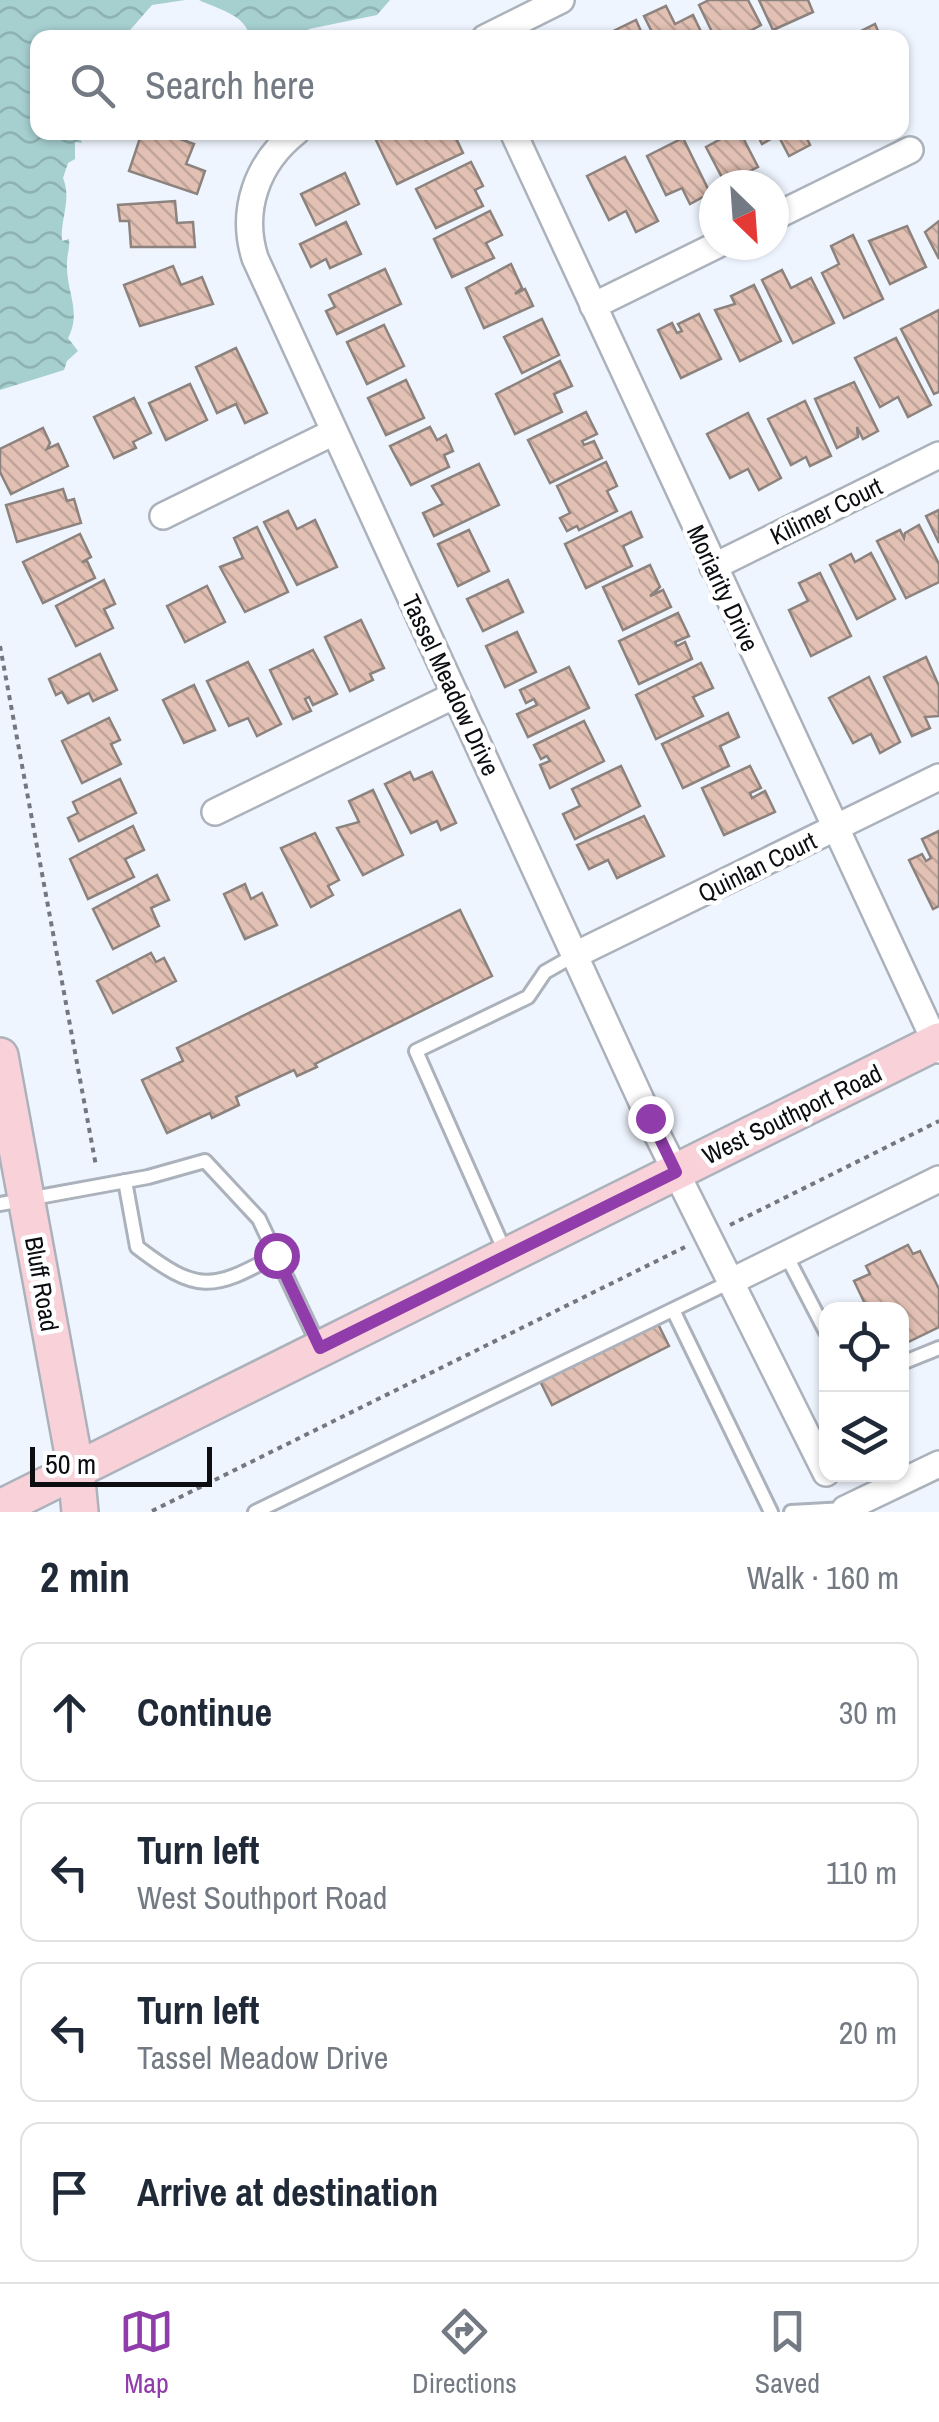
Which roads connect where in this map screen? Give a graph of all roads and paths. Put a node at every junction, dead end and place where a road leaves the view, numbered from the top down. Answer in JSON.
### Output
{"nodes":[{"id":1,"x":561,"y":0,"type":"edge"},
{"id":2,"x":502,"y":30,"type":"edge"},
{"id":3,"x":288,"y":140,"type":"edge"},
{"id":4,"x":517,"y":140,"type":"edge"},
{"id":5,"x":910,"y":150,"type":"dead end"},
{"id":6,"x":789,"y":210,"type":"edge"},
{"id":7,"x":699,"y":254,"type":"edge"},
{"id":8,"x":593,"y":306,"type":"junction"},
{"id":9,"x":334,"y":432,"type":"junction"},
{"id":10,"x":939,"y":456,"type":"edge"},
{"id":11,"x":163,"y":516,"type":"dead end"},
{"id":12,"x":713,"y":567,"type":"junction"},
{"id":13,"x":0,"y":646,"type":"edge"},
{"id":14,"x":455,"y":694,"type":"junction"},
{"id":15,"x":939,"y":777,"type":"edge"},
{"id":16,"x":215,"y":812,"type":"dead end"},
{"id":17,"x":834,"y":829,"type":"junction"},
{"id":18,"x":575,"y":955,"type":"junction"},
{"id":19,"x":938,"y":1045,"type":"edge"},
{"id":20,"x":0,"y":1056,"type":"edge"},
{"id":21,"x":939,"y":1121,"type":"edge"},
{"id":22,"x":676,"y":1172,"type":"junction"},
{"id":23,"x":939,"y":1179,"type":"edge"},
{"id":24,"x":125,"y":1181,"type":"junction"},
{"id":25,"x":100,"y":1186,"type":"junction"},
{"id":26,"x":13,"y":1201,"type":"edge"},
{"id":27,"x":707,"y":1236,"type":"junction"},
{"id":28,"x":786,"y":1254,"type":"junction"},
{"id":29,"x":276,"y":1255,"type":"junction"},
{"id":30,"x":507,"y":1256,"type":"junction"},
{"id":31,"x":730,"y":1282,"type":"junction"},
{"id":32,"x":673,"y":1310,"type":"junction"},
{"id":33,"x":819,"y":1318,"type":"edge"},
{"id":34,"x":320,"y":1348,"type":"junction"},
{"id":35,"x":939,"y":1348,"type":"edge"},
{"id":36,"x":909,"y":1360,"type":"edge"},
{"id":37,"x":819,"y":1458,"type":"edge"},
{"id":38,"x":939,"y":1464,"type":"edge"},
{"id":39,"x":76,"y":1470,"type":"junction"},
{"id":40,"x":831,"y":1482,"type":"edge"},
{"id":41,"x":0,"y":1508,"type":"edge"},
{"id":42,"x":152,"y":1510,"type":"edge"},
{"id":43,"x":845,"y":1511,"type":"edge"},
{"id":44,"x":80,"y":1512,"type":"edge"},
{"id":45,"x":255,"y":1512,"type":"edge"},
{"id":46,"x":771,"y":1512,"type":"edge"},
{"id":47,"x":791,"y":1512,"type":"edge"}],
"edges":[{"from":1,"to":2,"type":"street"},
{"from":3,"to":9,"type":"street","name":"Tassel Meadow Drive"},
{"from":4,"to":8,"type":"street","name":"Moriarity Drive"},
{"from":5,"to":6,"type":"street"},
{"from":7,"to":8,"type":"street"},
{"from":8,"to":12,"type":"street","name":"Moriarity Drive"},
{"from":9,"to":11,"type":"street"},
{"from":9,"to":14,"type":"street","name":"Tassel Meadow Drive"},
{"from":10,"to":12,"type":"street","name":"Kilimer Court"},
{"from":12,"to":17,"type":"street","name":"Moriarity Drive"},
{"from":13,"to":25,"type":"path"},
{"from":14,"to":16,"type":"street"},
{"from":14,"to":18,"type":"street","name":"Tassel Meadow Drive"},
{"from":15,"to":17,"type":"street","name":"Quinlan Court"},
{"from":17,"to":18,"type":"street","name":"Quinlan Court"},
{"from":17,"to":19,"type":"street","name":"Moriarity Drive"},
{"from":18,"to":22,"type":"street","name":"Tassel Meadow Drive"},
{"from":18,"to":30,"type":"lane"},
{"from":19,"to":22,"type":"main road","name":"West Southport Road"},
{"from":20,"to":26,"type":"main road","name":"Bluff Road"},
{"from":21,"to":27,"type":"path"},
{"from":22,"to":27,"type":"street","name":"Tassel Meadow Drive"},
{"from":22,"to":30,"type":"main road","name":"West Southport Road"},
{"from":23,"to":28,"type":"street"},
{"from":24,"to":25,"type":"lane"},
{"from":24,"to":29,"type":"lane"},
{"from":24,"to":29,"type":"lane"},
{"from":25,"to":26,"type":"lane"},
{"from":26,"to":39,"type":"main road","name":"Bluff Road"},
{"from":27,"to":31,"type":"street","name":"Tassel Meadow Drive"},
{"from":27,"to":42,"type":"path"},
{"from":28,"to":31,"type":"street"},
{"from":28,"to":33,"type":"lane"},
{"from":29,"to":34,"type":"lane"},
{"from":30,"to":34,"type":"main road","name":"West Southport Road"},
{"from":31,"to":32,"type":"lane"},
{"from":31,"to":37,"type":"street","name":"Tassel Meadow Drive"},
{"from":32,"to":45,"type":"lane"},
{"from":32,"to":46,"type":"lane"},
{"from":34,"to":39,"type":"main road","name":"West Southport Road"},
{"from":35,"to":36,"type":"lane"},
{"from":38,"to":43,"type":"street"},
{"from":39,"to":41,"type":"main road","name":"West Southport Road"},
{"from":39,"to":44,"type":"main road","name":"Bluff Road"},
{"from":40,"to":43,"type":"street","name":"Tassel Meadow Drive"},
{"from":43,"to":47,"type":"lane"}]}
